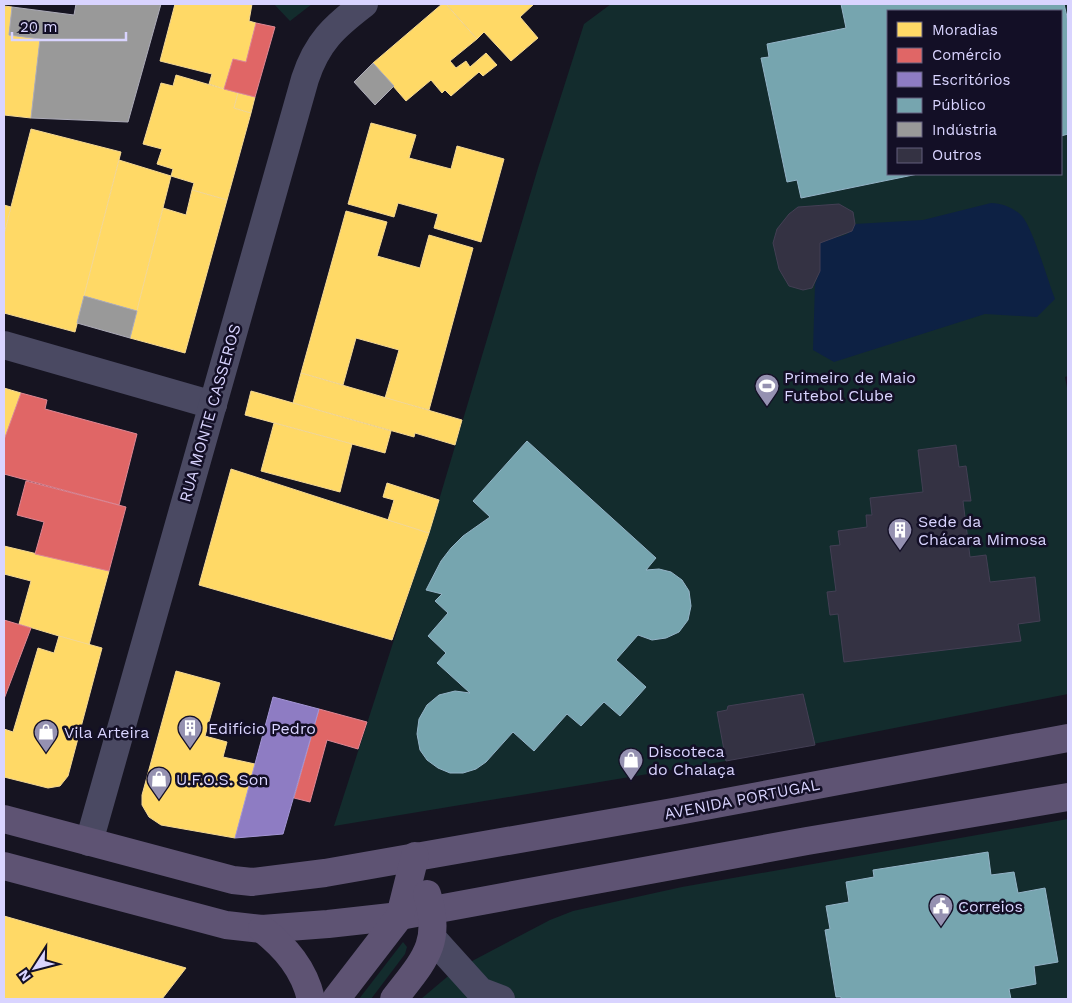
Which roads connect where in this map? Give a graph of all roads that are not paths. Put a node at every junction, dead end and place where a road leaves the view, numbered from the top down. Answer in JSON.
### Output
{"nodes":[{"id":1,"x":364,"y":4,"type":"edge"},
{"id":2,"x":4,"y":345,"type":"edge"},
{"id":3,"x":213,"y":405,"type":"junction"},
{"id":4,"x":1068,"y":738,"type":"edge"},
{"id":5,"x":1068,"y":797,"type":"edge"},
{"id":6,"x":4,"y":819,"type":"edge"},
{"id":7,"x":89,"y":842,"type":"junction"},
{"id":8,"x":415,"y":856,"type":"junction"},
{"id":9,"x":4,"y":866,"type":"edge"},
{"id":10,"x":432,"y":910,"type":"junction"},
{"id":11,"x":400,"y":916,"type":"junction"},
{"id":12,"x":262,"y":929,"type":"junction"},
{"id":13,"x":433,"y":940,"type":"junction"},
{"id":14,"x":311,"y":999,"type":"edge"},
{"id":15,"x":336,"y":999,"type":"edge"},
{"id":16,"x":394,"y":999,"type":"edge"},
{"id":17,"x":501,"y":999,"type":"edge"}],
"edges":[{"from":1,"to":3,"type":"street","name":"RUA MONTE CASSEROS"},
{"from":2,"to":3,"type":"street"},
{"from":3,"to":7,"type":"street","name":"RUA MONTE CASSEROS"},
{"from":4,"to":8,"type":"main road","name":"AVENIDA PORTUGAL"},
{"from":5,"to":10,"type":"main road"},
{"from":6,"to":7,"type":"main road","name":"AVENIDA PORTUGAL"},
{"from":7,"to":8,"type":"main road","name":"AVENIDA PORTUGAL"},
{"from":8,"to":10,"type":"main road"},
{"from":8,"to":11,"type":"main road"},
{"from":9,"to":12,"type":"main road"},
{"from":10,"to":11,"type":"main road"},
{"from":10,"to":13,"type":"main road"},
{"from":11,"to":12,"type":"main road"},
{"from":11,"to":15,"type":"main road"},
{"from":12,"to":14,"type":"main road"},
{"from":13,"to":16,"type":"main road"},
{"from":13,"to":17,"type":"street"}]}
